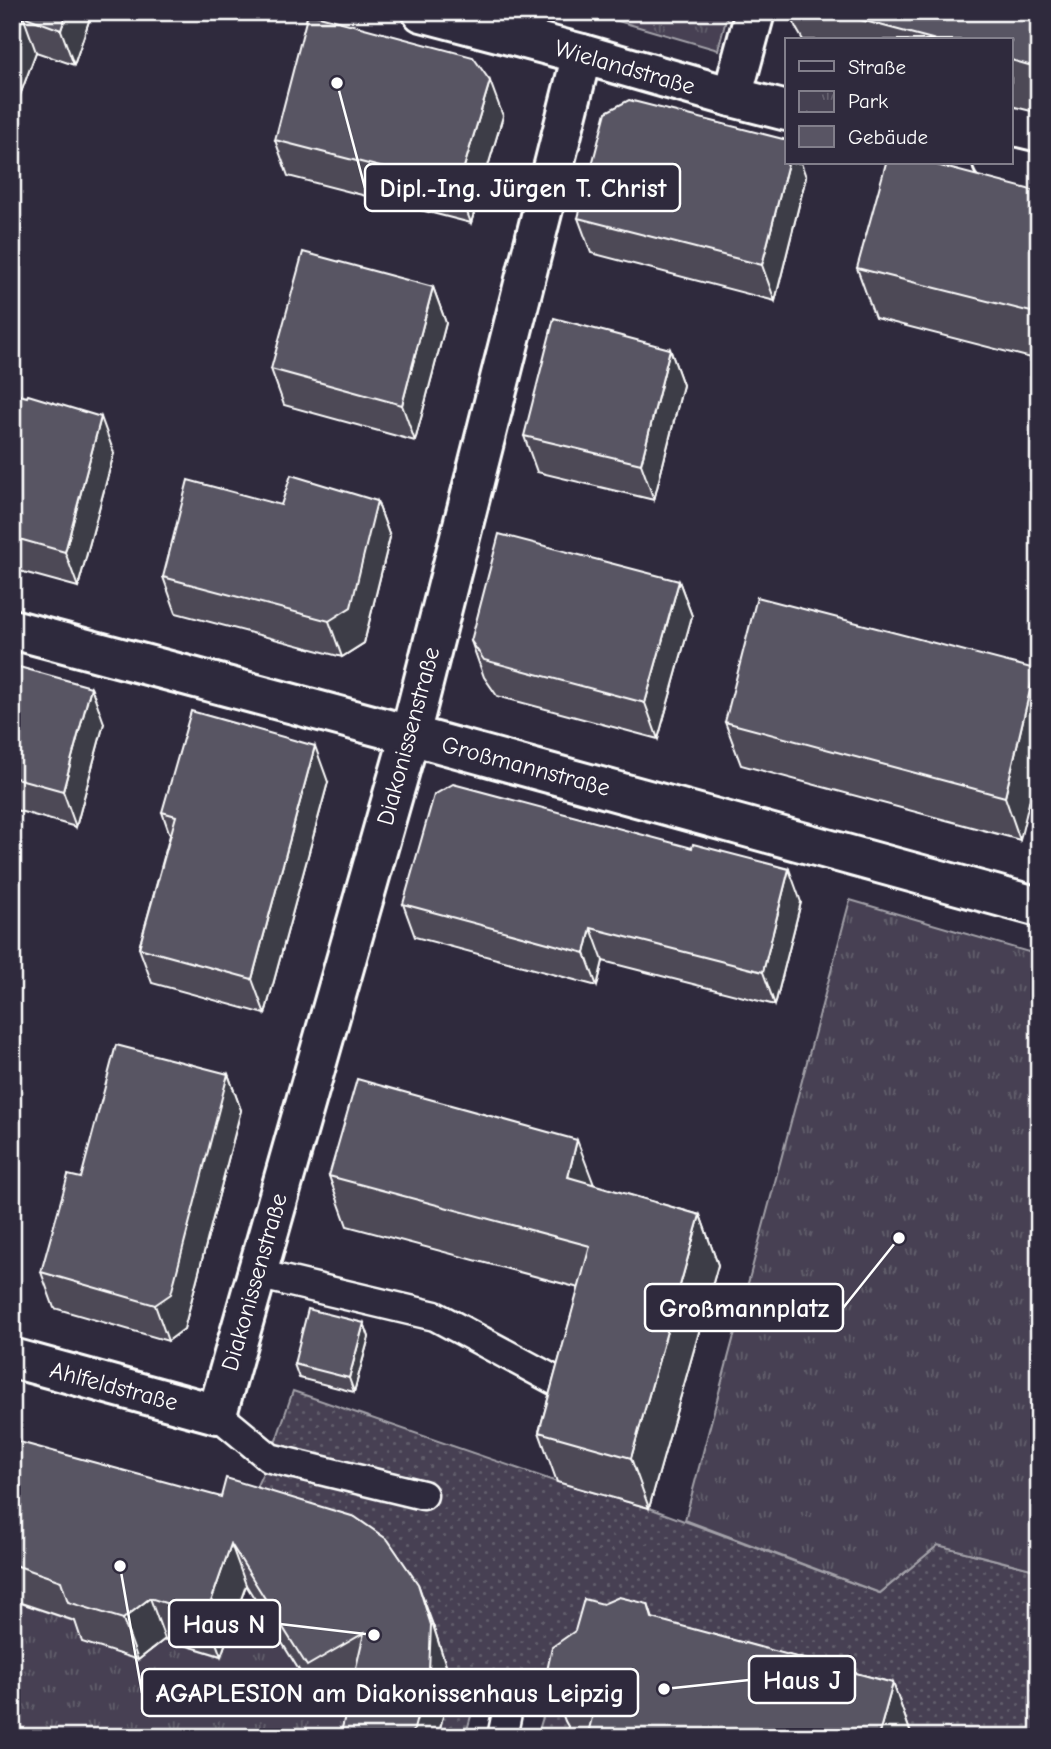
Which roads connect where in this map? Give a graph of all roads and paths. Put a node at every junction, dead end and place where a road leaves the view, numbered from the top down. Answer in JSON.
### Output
{"nodes":[{"id":1,"x":422,"y":12,"type":"edge"},
{"id":2,"x":755,"y":12,"type":"edge"},
{"id":3,"x":582,"y":54,"type":"junction"},
{"id":4,"x":732,"y":97,"type":"junction"},
{"id":5,"x":785,"y":110,"type":"edge"},
{"id":6,"x":997,"y":164,"type":"edge"},
{"id":7,"x":1039,"y":174,"type":"edge"},
{"id":8,"x":12,"y":629,"type":"edge"},
{"id":9,"x":411,"y":735,"type":"junction"},
{"id":10,"x":1039,"y":907,"type":"edge"},
{"id":11,"x":257,"y":1274,"type":"junction"},
{"id":12,"x":12,"y":1358,"type":"edge"},
{"id":13,"x":556,"y":1381,"type":"edge"},
{"id":14,"x":217,"y":1414,"type":"junction"},
{"id":15,"x":423,"y":1495,"type":"dead end"},
{"id":16,"x":511,"y":1694,"type":"dead end"},
{"id":17,"x":503,"y":1737,"type":"edge"}],
"edges":[{"from":1,"to":3,"type":"street","name":"Wielandstraße"},
{"from":2,"to":4,"type":"street"},
{"from":3,"to":4,"type":"street","name":"Wielandstraße"},
{"from":3,"to":9,"type":"street","name":"Diakonissenstraße"},
{"from":4,"to":5,"type":"street","name":"Wielandstraße"},
{"from":6,"to":7,"type":"street"},
{"from":8,"to":9,"type":"street","name":"Großmannstraße"},
{"from":9,"to":10,"type":"street","name":"Großmannstraße"},
{"from":9,"to":11,"type":"street","name":"Diakonissenstraße"},
{"from":11,"to":13,"type":"lane"},
{"from":11,"to":14,"type":"street","name":"Diakonissenstraße"},
{"from":12,"to":14,"type":"street","name":"Ahlfeldstraße"},
{"from":14,"to":15,"type":"lane"},
{"from":16,"to":17,"type":"lane"}]}
